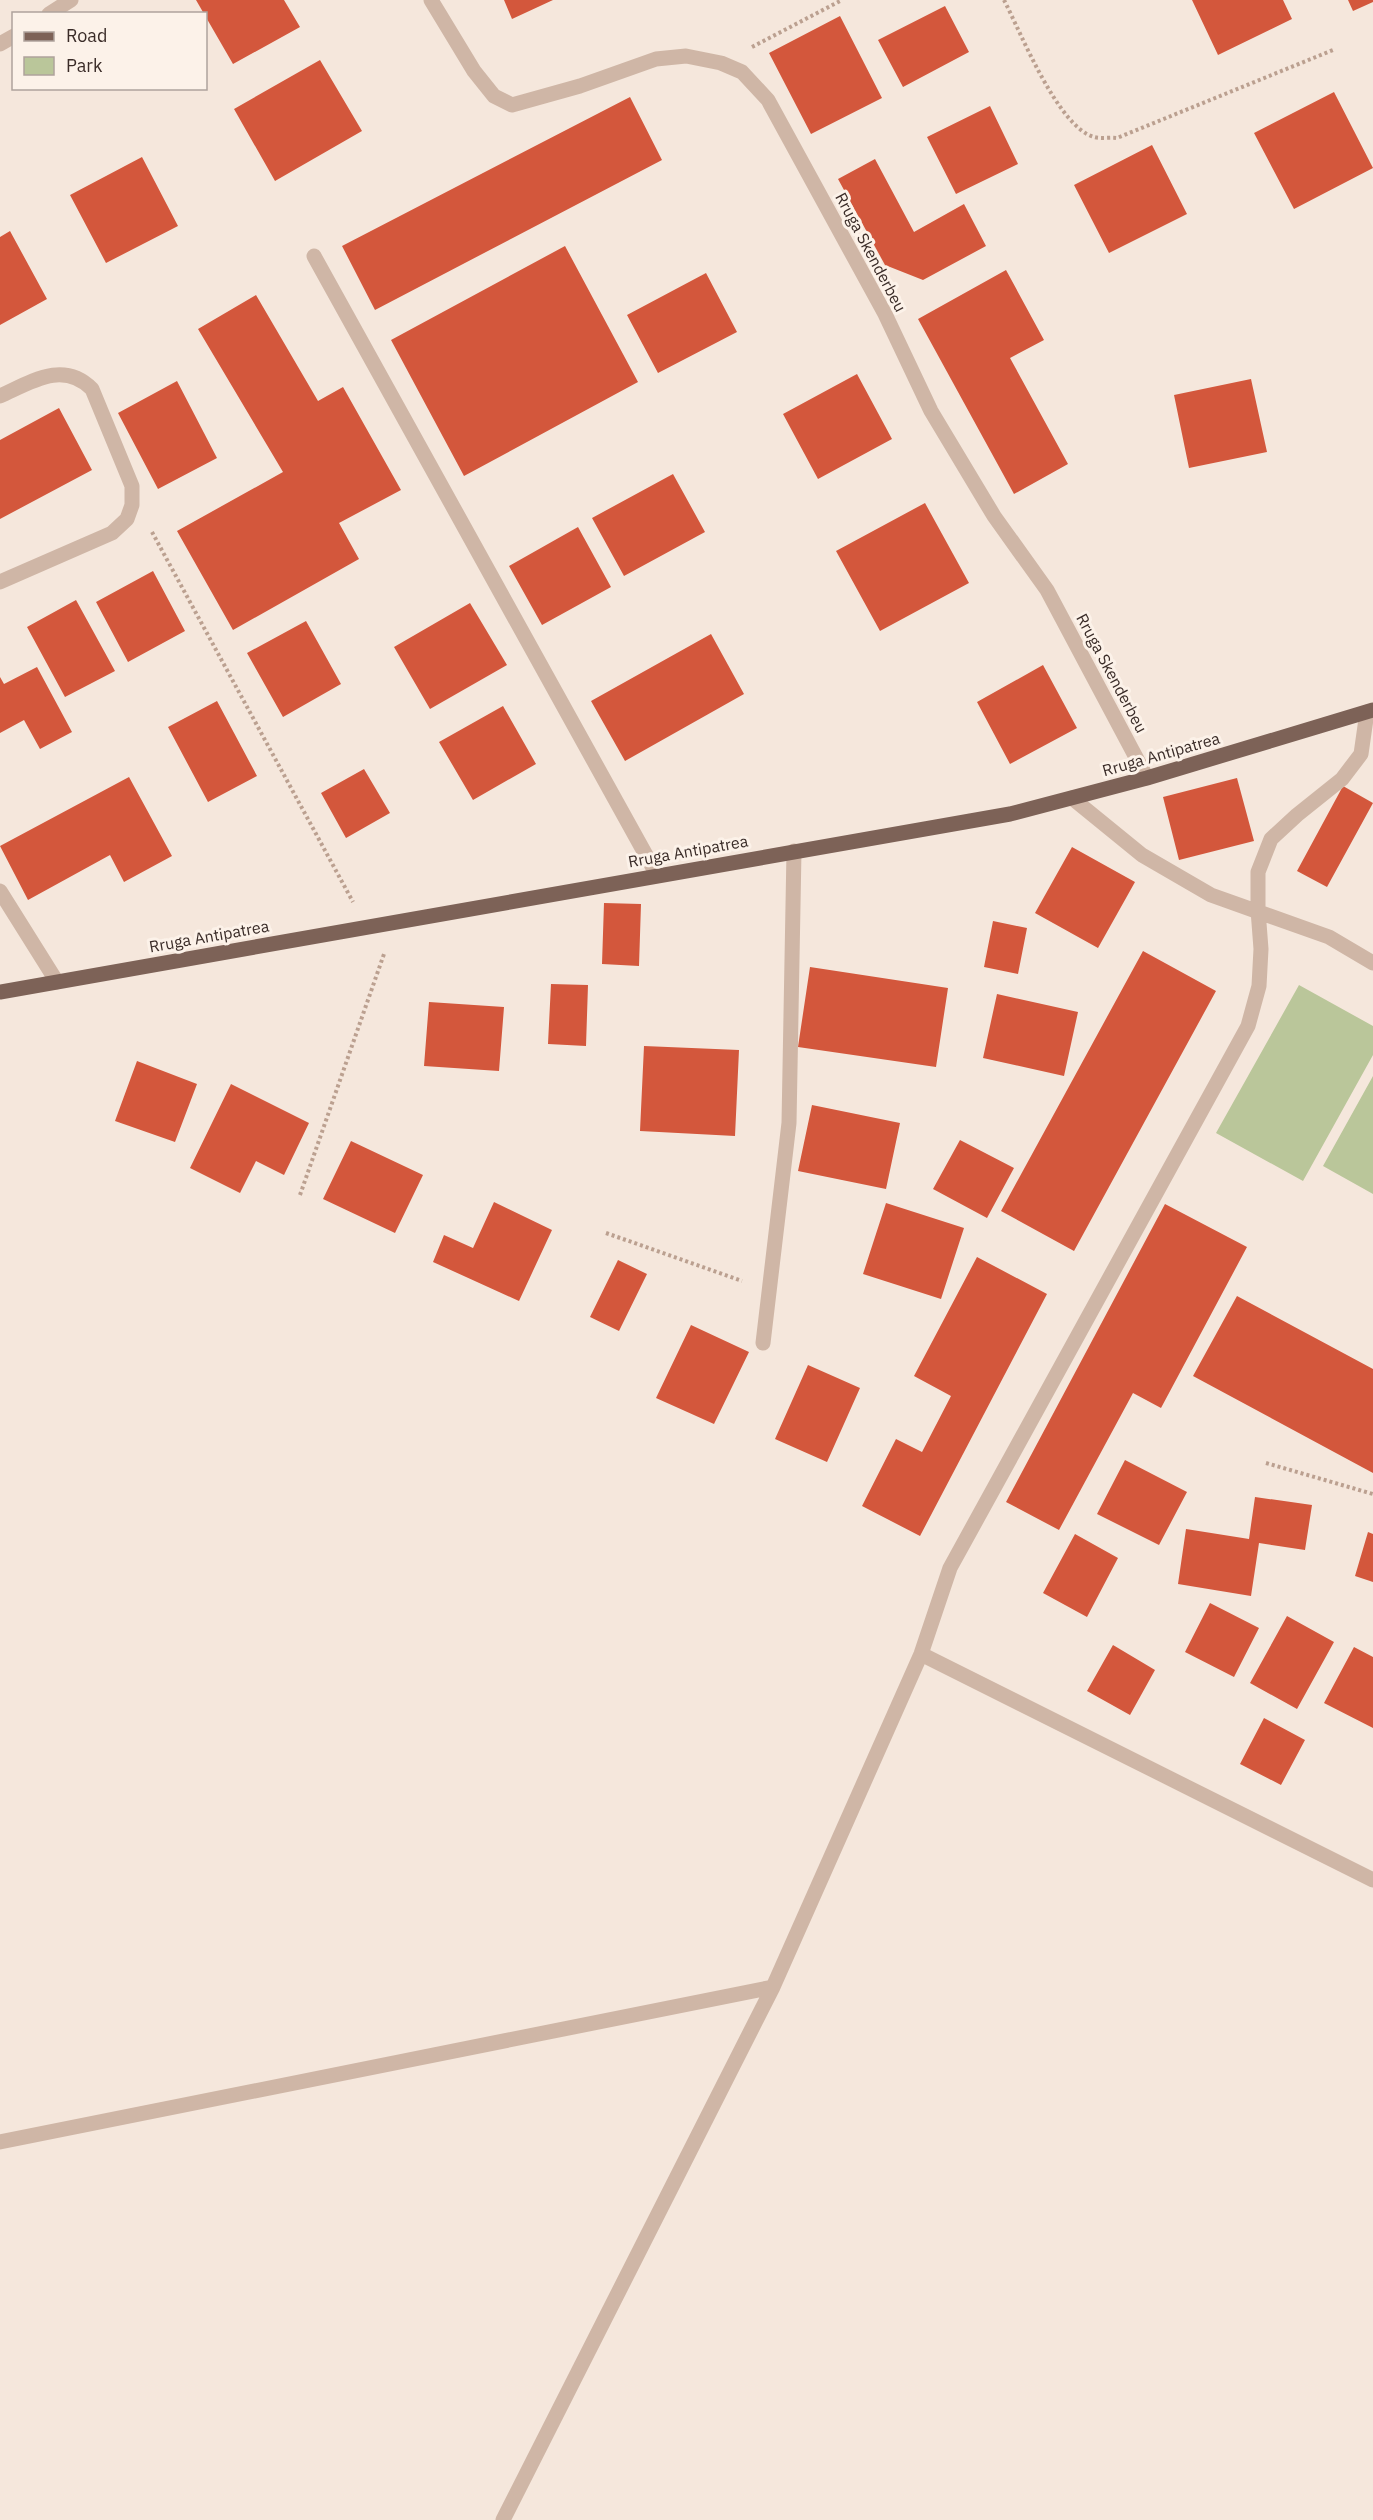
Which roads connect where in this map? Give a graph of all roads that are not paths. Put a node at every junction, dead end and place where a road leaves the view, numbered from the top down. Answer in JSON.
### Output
{"nodes":[{"id":1,"x":71,"y":0,"type":"edge"},
{"id":2,"x":431,"y":0,"type":"edge"},
{"id":3,"x":52,"y":12,"type":"edge"},
{"id":4,"x":314,"y":256,"type":"dead end"},
{"id":5,"x":0,"y":396,"type":"edge"},
{"id":6,"x":0,"y":582,"type":"edge"},
{"id":7,"x":1370,"y":711,"type":"edge"},
{"id":8,"x":1147,"y":778,"type":"junction"},
{"id":9,"x":1072,"y":798,"type":"junction"},
{"id":10,"x":794,"y":851,"type":"junction"},
{"id":11,"x":657,"y":875,"type":"junction"},
{"id":12,"x":0,"y":891,"type":"edge"},
{"id":13,"x":1258,"y":910,"type":"junction"},
{"id":14,"x":1373,"y":963,"type":"edge"},
{"id":15,"x":57,"y":982,"type":"junction"},
{"id":16,"x":0,"y":992,"type":"edge"},
{"id":17,"x":763,"y":1343,"type":"dead end"},
{"id":18,"x":921,"y":1654,"type":"junction"},
{"id":19,"x":1373,"y":1880,"type":"edge"},
{"id":20,"x":773,"y":1987,"type":"junction"},
{"id":21,"x":0,"y":2142,"type":"edge"},
{"id":22,"x":503,"y":2520,"type":"edge"}],
"edges":[{"from":1,"to":3,"type":"street"},
{"from":2,"to":8,"type":"street","name":"Rruga Skenderbeu"},
{"from":4,"to":11,"type":"street"},
{"from":5,"to":6,"type":"street"},
{"from":7,"to":8,"type":"main road","name":"Rruga Antipatrea"},
{"from":7,"to":13,"type":"street"},
{"from":8,"to":9,"type":"main road","name":"Rruga Antipatrea"},
{"from":9,"to":10,"type":"main road","name":"Rruga Antipatrea"},
{"from":9,"to":13,"type":"street"},
{"from":10,"to":11,"type":"main road","name":"Rruga Antipatrea"},
{"from":10,"to":17,"type":"street"},
{"from":11,"to":15,"type":"main road","name":"Rruga Antipatrea"},
{"from":12,"to":15,"type":"street"},
{"from":13,"to":14,"type":"street"},
{"from":13,"to":18,"type":"street"},
{"from":15,"to":16,"type":"main road","name":"Rruga Antipatrea"},
{"from":18,"to":19,"type":"street"},
{"from":18,"to":20,"type":"street"},
{"from":20,"to":21,"type":"street"},
{"from":20,"to":22,"type":"street"}]}
